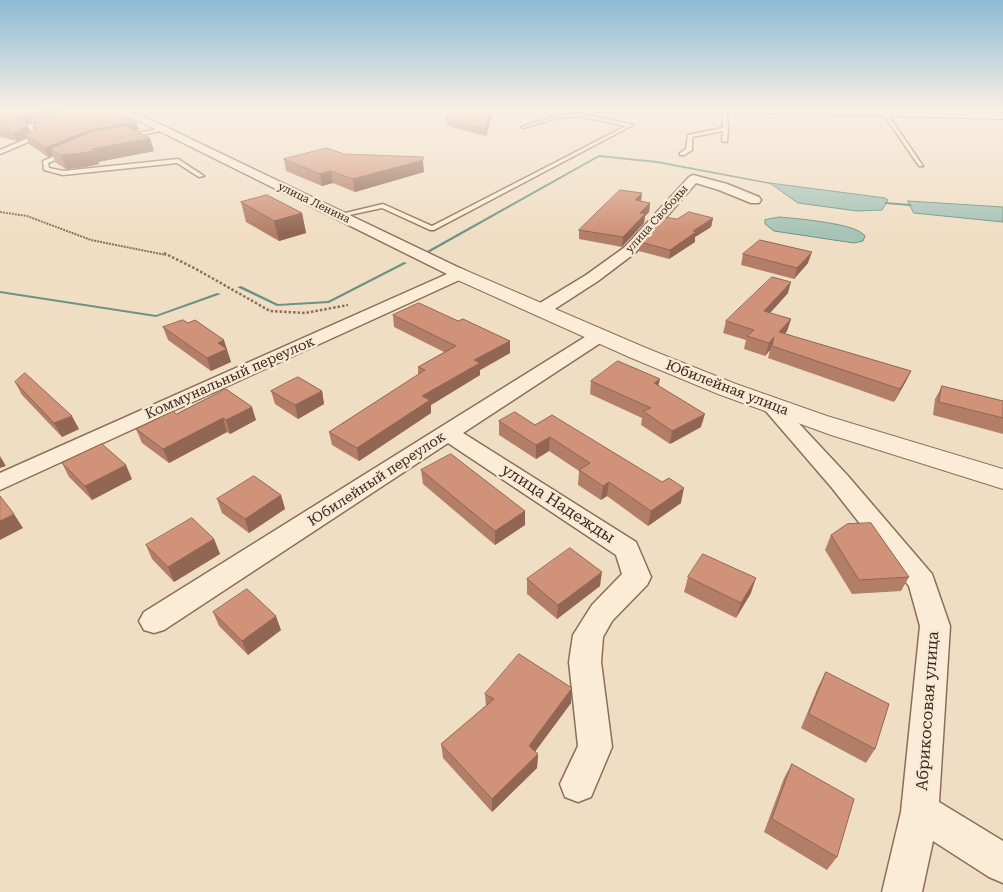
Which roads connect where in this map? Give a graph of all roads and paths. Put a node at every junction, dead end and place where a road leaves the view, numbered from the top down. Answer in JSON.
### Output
{"nodes":[{"id":1,"x":70,"y":151,"type":"edge"},
{"id":2,"x":208,"y":151,"type":"edge"},
{"id":3,"x":582,"y":151,"type":"edge"},
{"id":4,"x":689,"y":151,"type":"edge"},
{"id":5,"x":911,"y":151,"type":"edge"},
{"id":6,"x":682,"y":154,"type":"dead end"},
{"id":7,"x":921,"y":165,"type":"dead end"},
{"id":8,"x":202,"y":176,"type":"dead end"},
{"id":9,"x":755,"y":200,"type":"dead end"},
{"id":10,"x":0,"y":212,"type":"edge"},
{"id":11,"x":340,"y":215,"type":"junction"},
{"id":12,"x":460,"y":274,"type":"junction"},
{"id":13,"x":351,"y":304,"type":"dead end"},
{"id":14,"x":541,"y":310,"type":"junction"},
{"id":15,"x":599,"y":336,"type":"junction"},
{"id":16,"x":771,"y":405,"type":"junction"},
{"id":17,"x":448,"y":433,"type":"junction"},
{"id":18,"x":1003,"y":479,"type":"edge"},
{"id":19,"x":0,"y":482,"type":"edge"},
{"id":20,"x":154,"y":621,"type":"dead end"},
{"id":21,"x":578,"y":784,"type":"dead end"},
{"id":22,"x":920,"y":812,"type":"junction"},
{"id":23,"x":1003,"y":863,"type":"edge"},
{"id":24,"x":902,"y":892,"type":"edge"}],
"edges":[{"from":1,"to":8,"type":"lane"},
{"from":2,"to":11,"type":"street","name":"улица Ленина"},
{"from":3,"to":11,"type":"lane"},
{"from":4,"to":6,"type":"lane"},
{"from":5,"to":7,"type":"lane"},
{"from":9,"to":14,"type":"street","name":"улица Свободы"},
{"from":10,"to":13,"type":"path"},
{"from":11,"to":12,"type":"street","name":"улица Ленина"},
{"from":12,"to":14,"type":"street","name":"Юбилейная улица"},
{"from":12,"to":19,"type":"street","name":"Коммунальный переулок"},
{"from":14,"to":15,"type":"street","name":"Юбилейная улица"},
{"from":15,"to":16,"type":"street","name":"Юбилейная улица"},
{"from":15,"to":17,"type":"street","name":"Юбилейный переулок"},
{"from":16,"to":18,"type":"street","name":"Юбилейная улица"},
{"from":16,"to":22,"type":"street","name":"Абрикосовая улица"},
{"from":17,"to":20,"type":"street","name":"Юбилейный переулок"},
{"from":17,"to":21,"type":"street","name":"улица Надежды"},
{"from":22,"to":23,"type":"street"},
{"from":22,"to":24,"type":"street","name":"Абрикосовая улица"}]}
